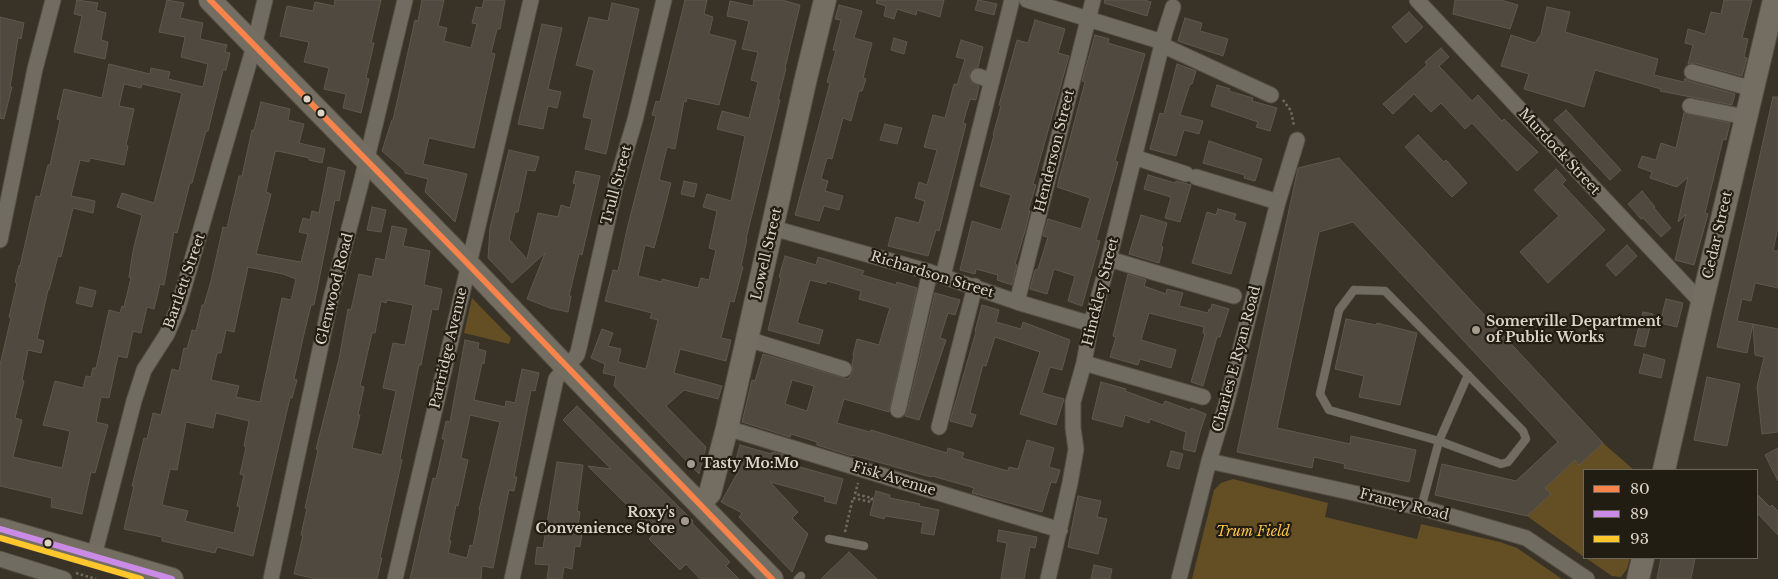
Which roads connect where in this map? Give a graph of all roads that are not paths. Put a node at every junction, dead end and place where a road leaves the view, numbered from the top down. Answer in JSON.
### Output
{"nodes":[{"id":1,"x":53,"y":0,"type":"edge"},
{"id":2,"x":210,"y":0,"type":"edge"},
{"id":3,"x":265,"y":0,"type":"edge"},
{"id":4,"x":405,"y":0,"type":"edge"},
{"id":5,"x":532,"y":0,"type":"edge"},
{"id":6,"x":664,"y":0,"type":"edge"},
{"id":7,"x":825,"y":0,"type":"edge"},
{"id":8,"x":1012,"y":0,"type":"edge"},
{"id":9,"x":1027,"y":0,"type":"edge"},
{"id":10,"x":1093,"y":0,"type":"edge"},
{"id":11,"x":1417,"y":0,"type":"edge"},
{"id":12,"x":1774,"y":0,"type":"edge"},
{"id":13,"x":1172,"y":7,"type":"dead end"},
{"id":14,"x":1088,"y":19,"type":"junction"},
{"id":15,"x":1162,"y":45,"type":"junction"},
{"id":16,"x":254,"y":46,"type":"junction"},
{"id":17,"x":1692,"y":72,"type":"dead end"},
{"id":18,"x":1752,"y":89,"type":"junction"},
{"id":19,"x":1271,"y":95,"type":"road end"},
{"id":20,"x":1690,"y":106,"type":"dead end"},
{"id":21,"x":1745,"y":117,"type":"junction"},
{"id":22,"x":1296,"y":140,"type":"road end"},
{"id":23,"x":1134,"y":157,"type":"junction"},
{"id":24,"x":366,"y":161,"type":"junction"},
{"id":25,"x":1278,"y":202,"type":"junction"},
{"id":26,"x":773,"y":228,"type":"junction"},
{"id":27,"x":0,"y":240,"type":"edge"},
{"id":28,"x":1109,"y":259,"type":"junction"},
{"id":29,"x":468,"y":264,"type":"junction"},
{"id":30,"x":937,"y":274,"type":"junction"},
{"id":31,"x":975,"y":286,"type":"junction"},
{"id":32,"x":1234,"y":296,"type":"dead end"},
{"id":33,"x":1017,"y":302,"type":"junction"},
{"id":34,"x":1702,"y":303,"type":"junction"},
{"id":35,"x":1091,"y":324,"type":"junction"},
{"id":36,"x":747,"y":341,"type":"junction"},
{"id":37,"x":1084,"y":363,"type":"junction"},
{"id":38,"x":566,"y":367,"type":"junction"},
{"id":39,"x":844,"y":369,"type":"dead end"},
{"id":40,"x":1468,"y":375,"type":"junction"},
{"id":41,"x":1203,"y":397,"type":"dead end"},
{"id":42,"x":898,"y":410,"type":"dead end"},
{"id":43,"x":939,"y":427,"type":"dead end"},
{"id":44,"x":727,"y":428,"type":"junction"},
{"id":45,"x":1439,"y":441,"type":"junction"},
{"id":46,"x":1210,"y":461,"type":"junction"},
{"id":47,"x":1664,"y":469,"type":"edge"},
{"id":48,"x":700,"y":504,"type":"junction"},
{"id":49,"x":1421,"y":508,"type":"junction"},
{"id":50,"x":0,"y":529,"type":"edge"},
{"id":51,"x":1060,"y":530,"type":"junction"},
{"id":52,"x":829,"y":538,"type":"dead end"},
{"id":53,"x":864,"y":546,"type":"dead end"},
{"id":54,"x":94,"y":556,"type":"junction"},
{"id":55,"x":0,"y":559,"type":"edge"},
{"id":56,"x":1643,"y":559,"type":"edge"},
{"id":57,"x":66,"y":575,"type":"edge"},
{"id":58,"x":172,"y":579,"type":"edge"},
{"id":59,"x":270,"y":579,"type":"edge"},
{"id":60,"x":395,"y":579,"type":"edge"},
{"id":61,"x":512,"y":579,"type":"edge"},
{"id":62,"x":772,"y":579,"type":"edge"},
{"id":63,"x":1048,"y":579,"type":"edge"},
{"id":64,"x":1179,"y":579,"type":"edge"},
{"id":65,"x":1587,"y":579,"type":"edge"},
{"id":66,"x":1638,"y":579,"type":"edge"}],
"edges":[{"from":1,"to":27,"type":"street"},
{"from":2,"to":16,"type":"street"},
{"from":3,"to":16,"type":"street","name":"Bartlett Street"},
{"from":4,"to":24,"type":"street","name":"Glenwood Road"},
{"from":5,"to":29,"type":"street","name":"Partridge Avenue"},
{"from":6,"to":38,"type":"street","name":"Trull Street"},
{"from":7,"to":26,"type":"street","name":"Lowell Street"},
{"from":8,"to":30,"type":"street"},
{"from":9,"to":14,"type":"street"},
{"from":10,"to":14,"type":"street","name":"Henderson Street"},
{"from":11,"to":34,"type":"street","name":"Murdock Street"},
{"from":12,"to":18,"type":"street","name":"Cedar Street"},
{"from":13,"to":15,"type":"street","name":"Hinckley Street"},
{"from":14,"to":15,"type":"street"},
{"from":14,"to":33,"type":"street","name":"Henderson Street"},
{"from":15,"to":19,"type":"street"},
{"from":15,"to":23,"type":"street","name":"Hinckley Street"},
{"from":16,"to":24,"type":"street"},
{"from":16,"to":54,"type":"street","name":"Bartlett Street"},
{"from":17,"to":18,"type":"street"},
{"from":18,"to":21,"type":"street","name":"Cedar Street"},
{"from":20,"to":21,"type":"street"},
{"from":21,"to":34,"type":"street","name":"Cedar Street"},
{"from":22,"to":25,"type":"street","name":"Charles E Ryan Road"},
{"from":23,"to":25,"type":"street"},
{"from":23,"to":28,"type":"street","name":"Hinckley Street"},
{"from":24,"to":29,"type":"street"},
{"from":24,"to":59,"type":"street","name":"Glenwood Road"},
{"from":25,"to":46,"type":"street","name":"Charles E Ryan Road"},
{"from":26,"to":30,"type":"street","name":"Richardson Street"},
{"from":26,"to":36,"type":"street","name":"Lowell Street"},
{"from":28,"to":32,"type":"street"},
{"from":28,"to":35,"type":"street","name":"Hinckley Street"},
{"from":29,"to":38,"type":"street"},
{"from":29,"to":60,"type":"street","name":"Partridge Avenue"},
{"from":30,"to":31,"type":"street","name":"Richardson Street"},
{"from":30,"to":42,"type":"street"},
{"from":31,"to":33,"type":"street","name":"Richardson Street"},
{"from":31,"to":43,"type":"street"},
{"from":33,"to":35,"type":"street","name":"Richardson Street"},
{"from":34,"to":47,"type":"street","name":"Cedar Street"},
{"from":35,"to":37,"type":"street","name":"Hinckley Street"},
{"from":36,"to":39,"type":"street"},
{"from":36,"to":44,"type":"street","name":"Lowell Street"},
{"from":37,"to":41,"type":"street"},
{"from":37,"to":51,"type":"street","name":"Hinckley Street"},
{"from":38,"to":48,"type":"street"},
{"from":38,"to":61,"type":"street","name":"Trull Street"},
{"from":40,"to":45,"type":"lane"},
{"from":40,"to":45,"type":"lane"},
{"from":40,"to":45,"type":"lane"},
{"from":44,"to":48,"type":"street","name":"Lowell Street"},
{"from":44,"to":51,"type":"street","name":"Fisk Avenue"},
{"from":45,"to":49,"type":"lane"},
{"from":46,"to":49,"type":"street","name":"Franey Road"},
{"from":46,"to":64,"type":"street","name":"Charles E Ryan Road"},
{"from":48,"to":62,"type":"street"},
{"from":49,"to":65,"type":"street","name":"Franey Road"},
{"from":50,"to":54,"type":"street"},
{"from":51,"to":63,"type":"street","name":"Hinckley Street"},
{"from":52,"to":53,"type":"lane"},
{"from":54,"to":58,"type":"street"},
{"from":55,"to":57,"type":"street"},
{"from":56,"to":66,"type":"street"}]}
